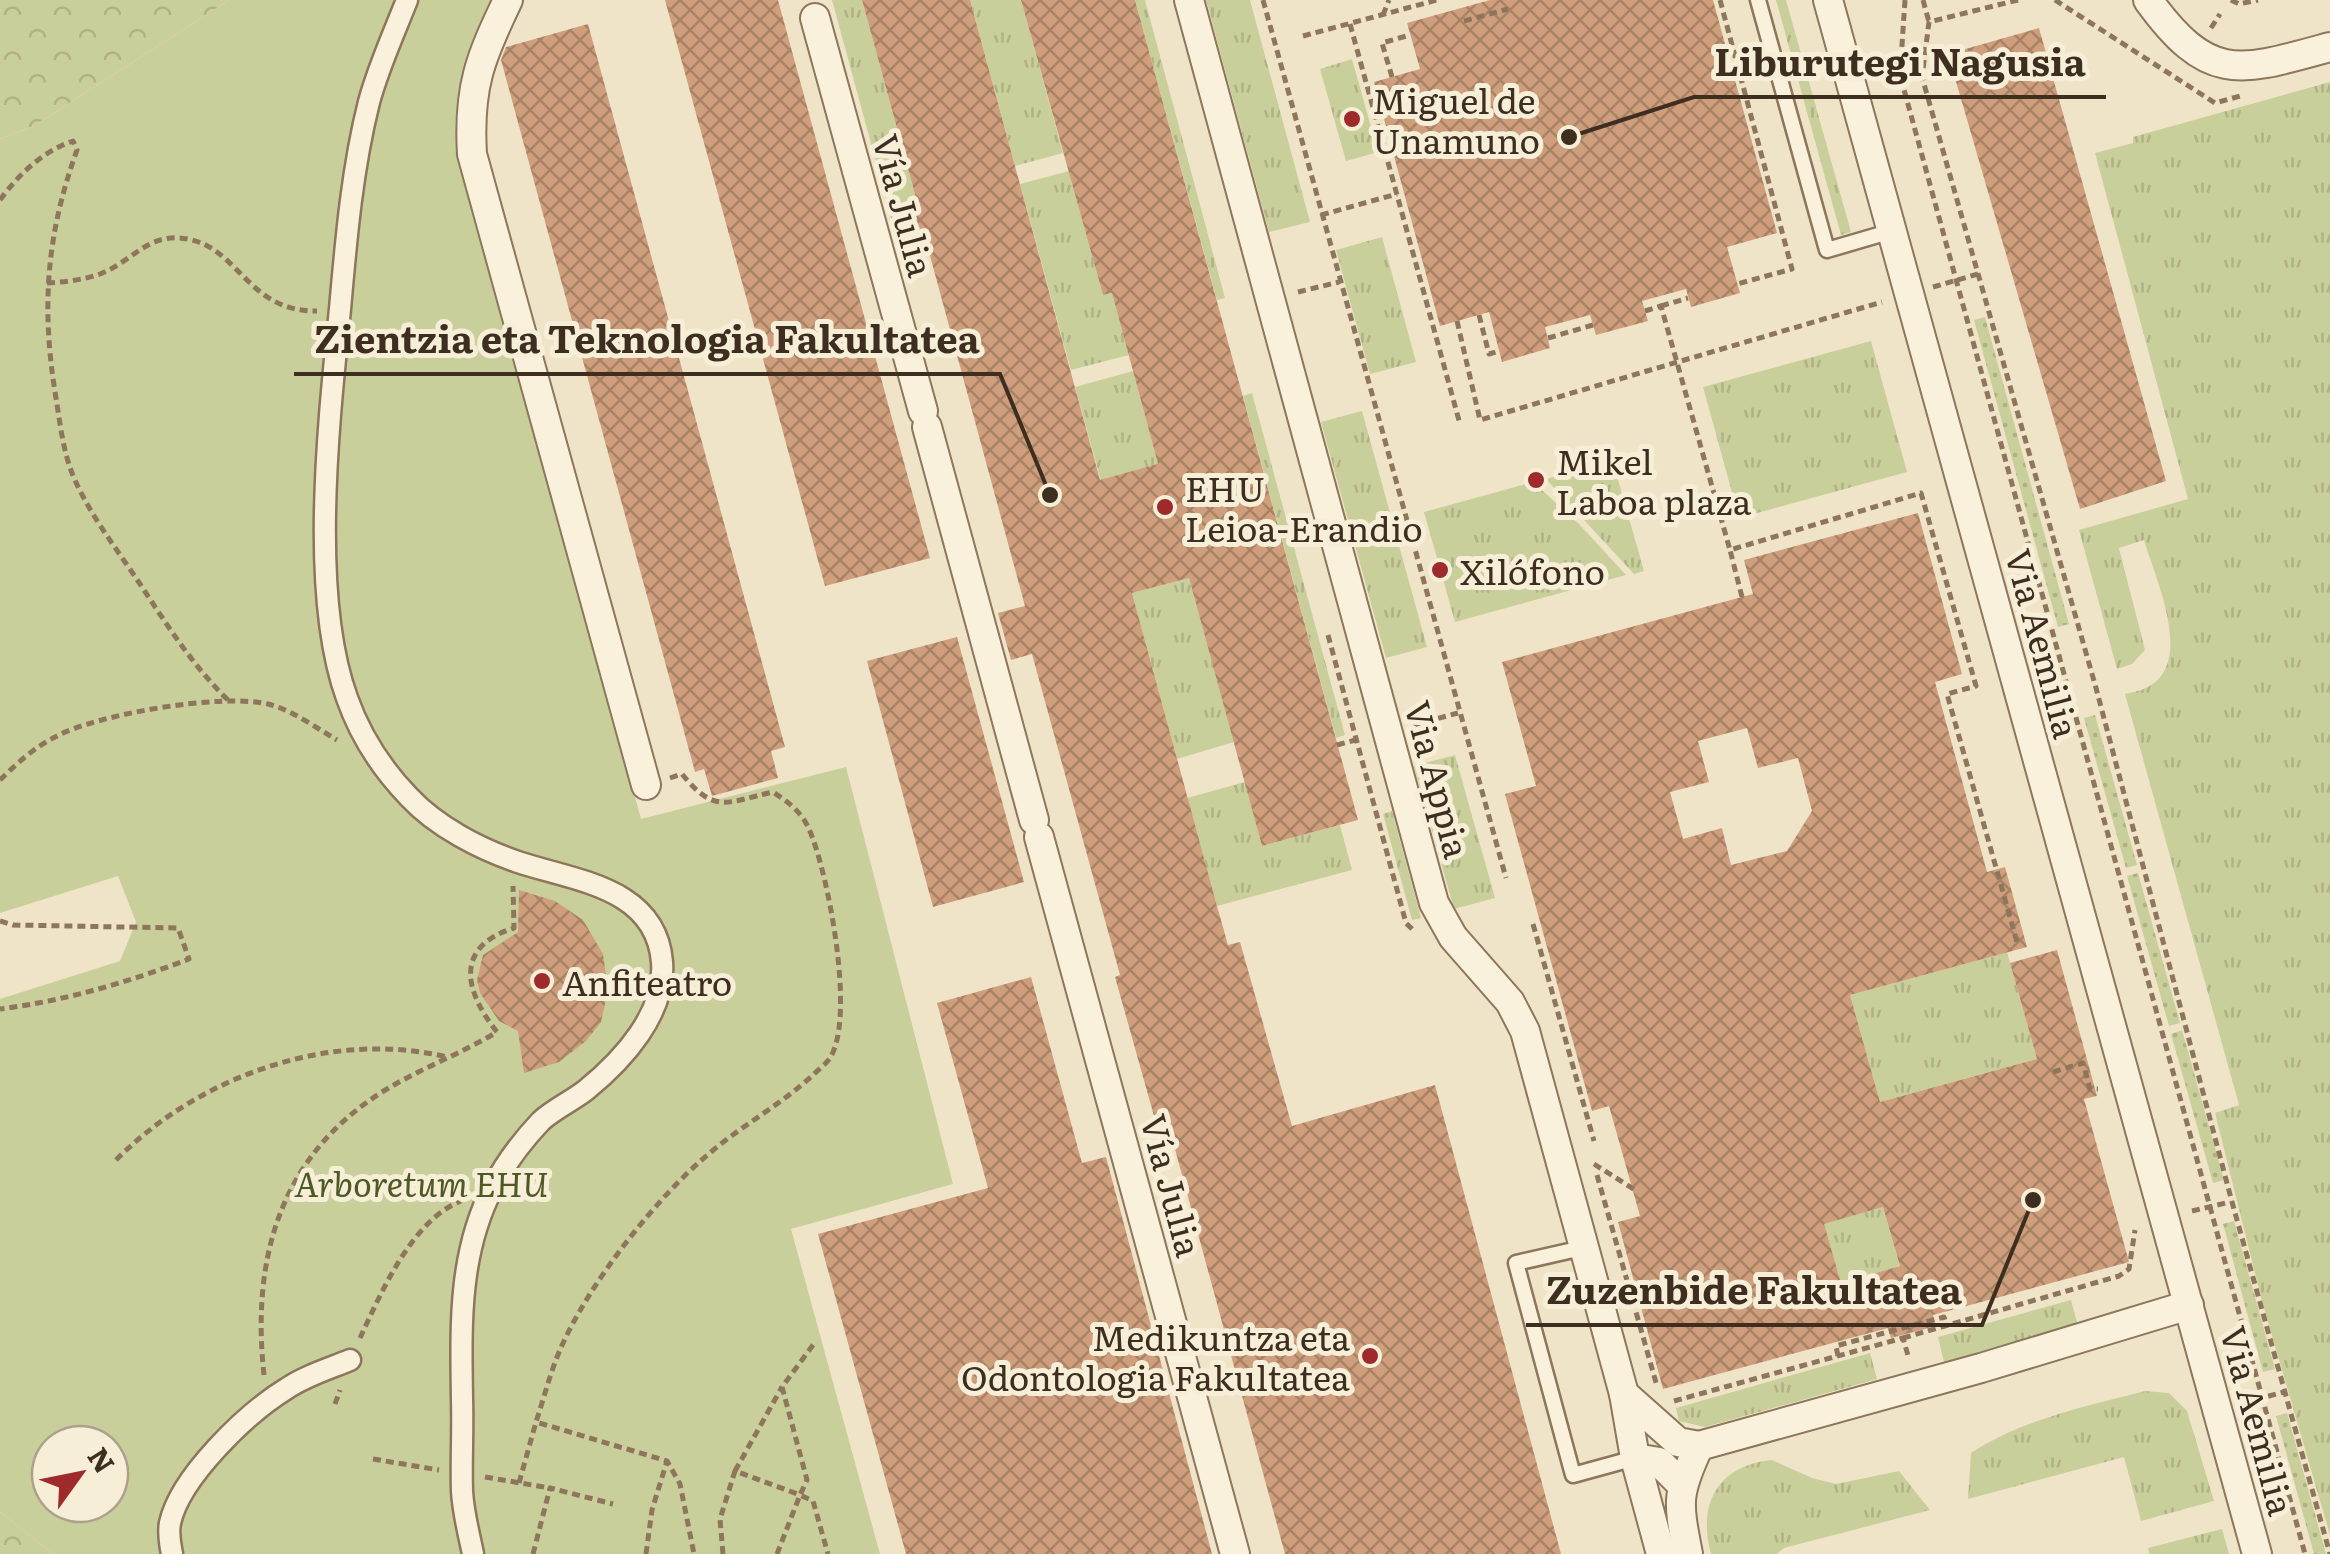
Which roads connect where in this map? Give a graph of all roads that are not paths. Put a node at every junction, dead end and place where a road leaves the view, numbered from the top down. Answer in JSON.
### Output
{"nodes":[{"id":1,"x":407,"y":0,"type":"edge"},
{"id":2,"x":508,"y":0,"type":"edge"},
{"id":3,"x":1189,"y":0,"type":"edge"},
{"id":4,"x":1758,"y":0,"type":"edge"},
{"id":5,"x":2148,"y":0,"type":"edge"},
{"id":6,"x":1832,"y":1,"type":"edge"},
{"id":7,"x":812,"y":7,"type":"edge"},
{"id":8,"x":2330,"y":47,"type":"edge"},
{"id":9,"x":1892,"y":231,"type":"junction"},
{"id":10,"x":646,"y":785,"type":"road end"},
{"id":11,"x":1582,"y":1248,"type":"junction"},
{"id":12,"x":2189,"y":1305,"type":"junction"},
{"id":13,"x":350,"y":1360,"type":"road end"},
{"id":14,"x":1624,"y":1394,"type":"junction"},
{"id":15,"x":1700,"y":1446,"type":"junction"},
{"id":16,"x":1635,"y":1458,"type":"junction"},
{"id":17,"x":1681,"y":1484,"type":"junction"},
{"id":18,"x":172,"y":1554,"type":"edge"},
{"id":19,"x":473,"y":1554,"type":"edge"},
{"id":20,"x":1235,"y":1554,"type":"edge"},
{"id":21,"x":1661,"y":1554,"type":"edge"},
{"id":22,"x":1688,"y":1554,"type":"edge"},
{"id":23,"x":2258,"y":1554,"type":"edge"}],
"edges":[{"from":1,"to":19,"type":"street"},
{"from":2,"to":10,"type":"street"},
{"from":3,"to":11,"type":"street","name":"Via Appia"},
{"from":4,"to":9,"type":"lane"},
{"from":5,"to":8,"type":"street"},
{"from":6,"to":9,"type":"street","name":"Via Aemilia"},
{"from":7,"to":20,"type":"street","name":"Vía Julia"},
{"from":9,"to":12,"type":"street","name":"Via Aemilia"},
{"from":11,"to":14,"type":"street","name":"Via Appia"},
{"from":11,"to":16,"type":"lane"},
{"from":12,"to":15,"type":"street","name":"Via Aemilia"},
{"from":12,"to":23,"type":"street","name":"Via Aemilia"},
{"from":13,"to":18,"type":"street"},
{"from":14,"to":15,"type":"street"},
{"from":14,"to":16,"type":"street","name":"Via Appia"},
{"from":15,"to":17,"type":"street"},
{"from":16,"to":17,"type":"street"},
{"from":16,"to":21,"type":"street","name":"Via Appia"},
{"from":17,"to":22,"type":"street"}]}
